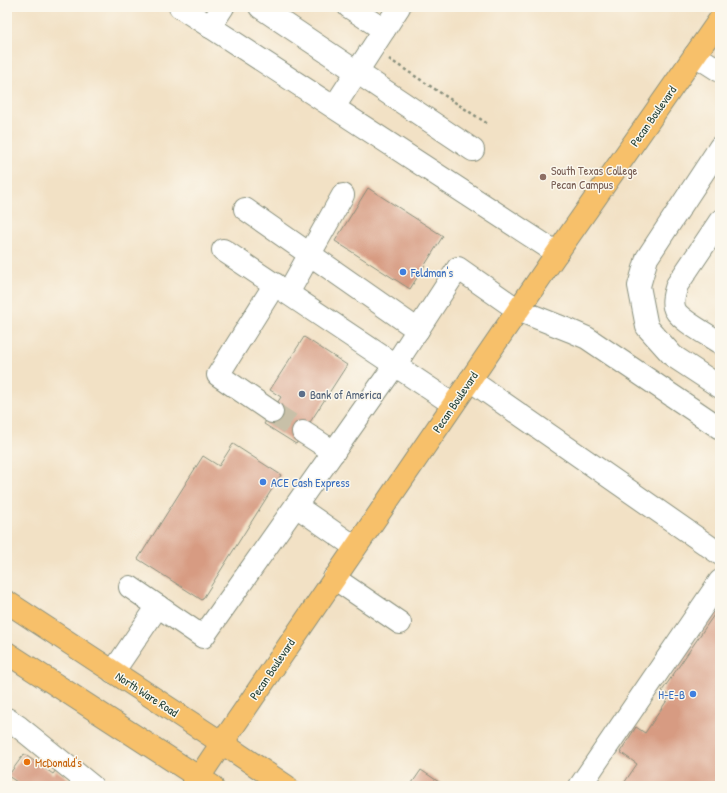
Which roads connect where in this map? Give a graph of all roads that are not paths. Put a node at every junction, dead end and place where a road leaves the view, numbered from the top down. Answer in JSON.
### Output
{"nodes":[{"id":1,"x":180,"y":7,"type":"edge"},
{"id":2,"x":223,"y":7,"type":"edge"},
{"id":3,"x":260,"y":7,"type":"edge"},
{"id":4,"x":350,"y":7,"type":"edge"},
{"id":5,"x":399,"y":7,"type":"edge"},
{"id":6,"x":720,"y":19,"type":"edge"},
{"id":7,"x":210,"y":27,"type":"junction"},
{"id":8,"x":378,"y":39,"type":"junction"},
{"id":9,"x":695,"y":55,"type":"junction"},
{"id":10,"x":720,"y":71,"type":"edge"},
{"id":11,"x":357,"y":72,"type":"junction"},
{"id":12,"x":334,"y":107,"type":"junction"},
{"id":13,"x":720,"y":148,"type":"edge"},
{"id":14,"x":474,"y":150,"type":"dead end"},
{"id":15,"x":343,"y":194,"type":"dead end"},
{"id":16,"x":245,"y":209,"type":"dead end"},
{"id":17,"x":720,"y":221,"type":"edge"},
{"id":18,"x":223,"y":250,"type":"dead end"},
{"id":19,"x":557,"y":253,"type":"junction"},
{"id":20,"x":310,"y":254,"type":"junction"},
{"id":21,"x":281,"y":289,"type":"junction"},
{"id":22,"x":518,"y":310,"type":"junction"},
{"id":23,"x":418,"y":330,"type":"junction"},
{"id":24,"x":717,"y":333,"type":"edge"},
{"id":25,"x":395,"y":365,"type":"junction"},
{"id":26,"x":470,"y":380,"type":"junction"},
{"id":27,"x":720,"y":387,"type":"edge"},
{"id":28,"x":453,"y":404,"type":"junction"},
{"id":29,"x":272,"y":412,"type":"tunnel mouth"},
{"id":30,"x":720,"y":428,"type":"edge"},
{"id":31,"x":304,"y":432,"type":"tunnel mouth"},
{"id":32,"x":334,"y":452,"type":"junction"},
{"id":33,"x":296,"y":506,"type":"junction"},
{"id":34,"x":355,"y":547,"type":"junction"},
{"id":35,"x":720,"y":554,"type":"edge"},
{"id":36,"x":334,"y":578,"type":"junction"},
{"id":37,"x":720,"y":581,"type":"edge"},
{"id":38,"x":130,"y":586,"type":"dead end"},
{"id":39,"x":7,"y":602,"type":"edge"},
{"id":40,"x":158,"y":606,"type":"junction"},
{"id":41,"x":400,"y":623,"type":"dead end"},
{"id":42,"x":7,"y":653,"type":"edge"},
{"id":43,"x":113,"y":672,"type":"junction"},
{"id":44,"x":7,"y":719,"type":"edge"},
{"id":45,"x":222,"y":743,"type":"junction"},
{"id":46,"x":201,"y":783,"type":"edge"},
{"id":47,"x":92,"y":786,"type":"edge"},
{"id":48,"x":286,"y":786,"type":"edge"},
{"id":49,"x":580,"y":786,"type":"edge"}],
"edges":[{"from":1,"to":7,"type":"street"},
{"from":2,"to":7,"type":"street"},
{"from":3,"to":11,"type":"street"},
{"from":4,"to":8,"type":"street"},
{"from":5,"to":8,"type":"street"},
{"from":6,"to":9,"type":"main road","name":"Pecan Boulevard"},
{"from":7,"to":12,"type":"street"},
{"from":8,"to":11,"type":"street"},
{"from":9,"to":10,"type":"street"},
{"from":9,"to":19,"type":"main road","name":"Pecan Boulevard"},
{"from":11,"to":12,"type":"street"},
{"from":11,"to":14,"type":"street"},
{"from":12,"to":19,"type":"street"},
{"from":13,"to":27,"type":"street"},
{"from":15,"to":20,"type":"street"},
{"from":16,"to":20,"type":"street"},
{"from":17,"to":24,"type":"street"},
{"from":18,"to":21,"type":"street"},
{"from":19,"to":22,"type":"main road","name":"Pecan Boulevard"},
{"from":20,"to":21,"type":"street"},
{"from":20,"to":23,"type":"street"},
{"from":21,"to":25,"type":"street"},
{"from":21,"to":29,"type":"street"},
{"from":22,"to":23,"type":"street"},
{"from":22,"to":26,"type":"main road","name":"Pecan Boulevard"},
{"from":22,"to":30,"type":"street"},
{"from":23,"to":25,"type":"street"},
{"from":25,"to":28,"type":"street"},
{"from":25,"to":32,"type":"street"},
{"from":26,"to":28,"type":"main road","name":"Pecan Boulevard"},
{"from":26,"to":35,"type":"street"},
{"from":28,"to":34,"type":"main road","name":"Pecan Boulevard"},
{"from":31,"to":32,"type":"street"},
{"from":32,"to":33,"type":"street"},
{"from":33,"to":34,"type":"street"},
{"from":33,"to":40,"type":"street"},
{"from":34,"to":36,"type":"main road","name":"Pecan Boulevard"},
{"from":36,"to":41,"type":"street"},
{"from":36,"to":45,"type":"main road","name":"Pecan Boulevard"},
{"from":37,"to":49,"type":"street"},
{"from":38,"to":40,"type":"street"},
{"from":39,"to":43,"type":"main road","name":"North Ware Road"},
{"from":40,"to":43,"type":"street"},
{"from":42,"to":46,"type":"main road"},
{"from":43,"to":45,"type":"main road","name":"North Ware Road"},
{"from":44,"to":47,"type":"street"},
{"from":45,"to":46,"type":"main road","name":"Pecan Boulevard"},
{"from":45,"to":48,"type":"main road","name":"North Ware Road"}]}
